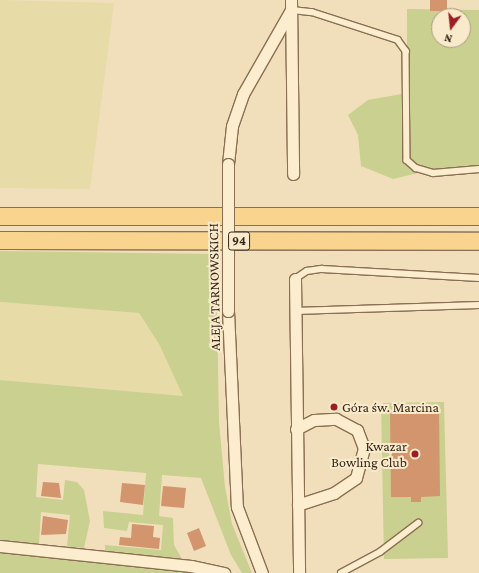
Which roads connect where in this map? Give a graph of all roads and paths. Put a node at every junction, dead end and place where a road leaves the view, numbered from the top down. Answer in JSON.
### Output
{"nodes":[{"id":1,"x":282,"y":0,"type":"edge"},
{"id":2,"x":292,"y":5,"type":"edge"},
{"id":3,"x":479,"y":170,"type":"edge"},
{"id":4,"x":293,"y":174,"type":"dead end"},
{"id":5,"x":0,"y":216,"type":"edge"},
{"id":6,"x":479,"y":216,"type":"edge"},
{"id":7,"x":0,"y":240,"type":"edge"},
{"id":8,"x":479,"y":241,"type":"edge"},
{"id":9,"x":479,"y":278,"type":"edge"},
{"id":10,"x":295,"y":279,"type":"joint"},
{"id":11,"x":479,"y":305,"type":"edge"},
{"id":12,"x":295,"y":311,"type":"junction"},
{"id":13,"x":296,"y":429,"type":"junction"},
{"id":14,"x":298,"y":505,"type":"junction"},
{"id":15,"x":418,"y":523,"type":"dead end"},
{"id":16,"x":0,"y":546,"type":"edge"},
{"id":17,"x":224,"y":573,"type":"edge"},
{"id":18,"x":262,"y":573,"type":"edge"},
{"id":19,"x":299,"y":573,"type":"edge"},
{"id":20,"x":341,"y":573,"type":"edge"}],
"edges":[{"from":1,"to":2,"type":"street"},
{"from":2,"to":3,"type":"lane"},
{"from":2,"to":4,"type":"street"},
{"from":2,"to":18,"type":"street","name":"ALEJA TARNOWSKICH","bridge":true},
{"from":5,"to":6,"type":"main road","number":"94"},
{"from":7,"to":8,"type":"main road","number":"94"},
{"from":9,"to":10,"type":"lane"},
{"from":10,"to":12,"type":"street"},
{"from":11,"to":12,"type":"lane"},
{"from":12,"to":13,"type":"street"},
{"from":13,"to":14,"type":"street"},
{"from":13,"to":14,"type":"street"},
{"from":14,"to":19,"type":"street"},
{"from":15,"to":20,"type":"lane"},
{"from":16,"to":17,"type":"street"}]}
